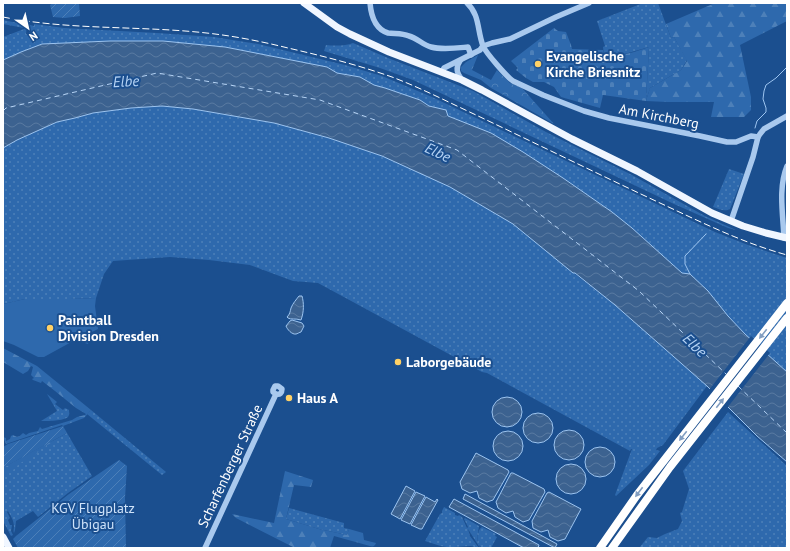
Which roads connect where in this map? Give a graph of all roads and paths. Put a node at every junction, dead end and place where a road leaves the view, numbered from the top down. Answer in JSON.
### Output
{"nodes":[{"id":1,"x":304,"y":3,"type":"edge"},
{"id":2,"x":370,"y":3,"type":"edge"},
{"id":3,"x":467,"y":3,"type":"edge"},
{"id":4,"x":589,"y":3,"type":"edge"},
{"id":5,"x":483,"y":46,"type":"junction"},
{"id":6,"x":471,"y":55,"type":"junction"},
{"id":7,"x":460,"y":60,"type":"junction"},
{"id":8,"x":442,"y":72,"type":"junction"},
{"id":9,"x":462,"y":80,"type":"junction"},
{"id":10,"x":787,"y":116,"type":"edge"},
{"id":11,"x":758,"y":137,"type":"junction"},
{"id":12,"x":787,"y":166,"type":"edge"},
{"id":13,"x":731,"y":221,"type":"junction"},
{"id":14,"x":786,"y":238,"type":"edge"},
{"id":15,"x":787,"y":303,"type":"edge"},
{"id":16,"x":787,"y":318,"type":"edge"},
{"id":17,"x":276,"y":394,"type":"dead end"},
{"id":18,"x":3,"y":537,"type":"edge"},
{"id":19,"x":9,"y":548,"type":"edge"},
{"id":20,"x":205,"y":548,"type":"edge"},
{"id":21,"x":600,"y":548,"type":"edge"},
{"id":22,"x":612,"y":548,"type":"edge"}],
"edges":[{"from":1,"to":8,"type":"main road"},
{"from":2,"to":6,"type":"street"},
{"from":3,"to":5,"type":"street"},
{"from":4,"to":5,"type":"street"},
{"from":5,"to":6,"type":"street"},
{"from":5,"to":11,"type":"street","name":"Am Kirchberg"},
{"from":6,"to":7,"type":"street"},
{"from":7,"to":8,"type":"street"},
{"from":7,"to":9,"type":"street"},
{"from":8,"to":9,"type":"main road"},
{"from":9,"to":13,"type":"main road"},
{"from":10,"to":11,"type":"street"},
{"from":11,"to":13,"type":"street"},
{"from":12,"to":14,"type":"street"},
{"from":13,"to":14,"type":"main road"},
{"from":15,"to":21,"type":"highway","one_way":true},
{"from":22,"to":16,"type":"highway","one_way":true},
{"from":17,"to":20,"type":"street","name":"Scharfenberger Straße"},
{"from":18,"to":19,"type":"main road"}]}
